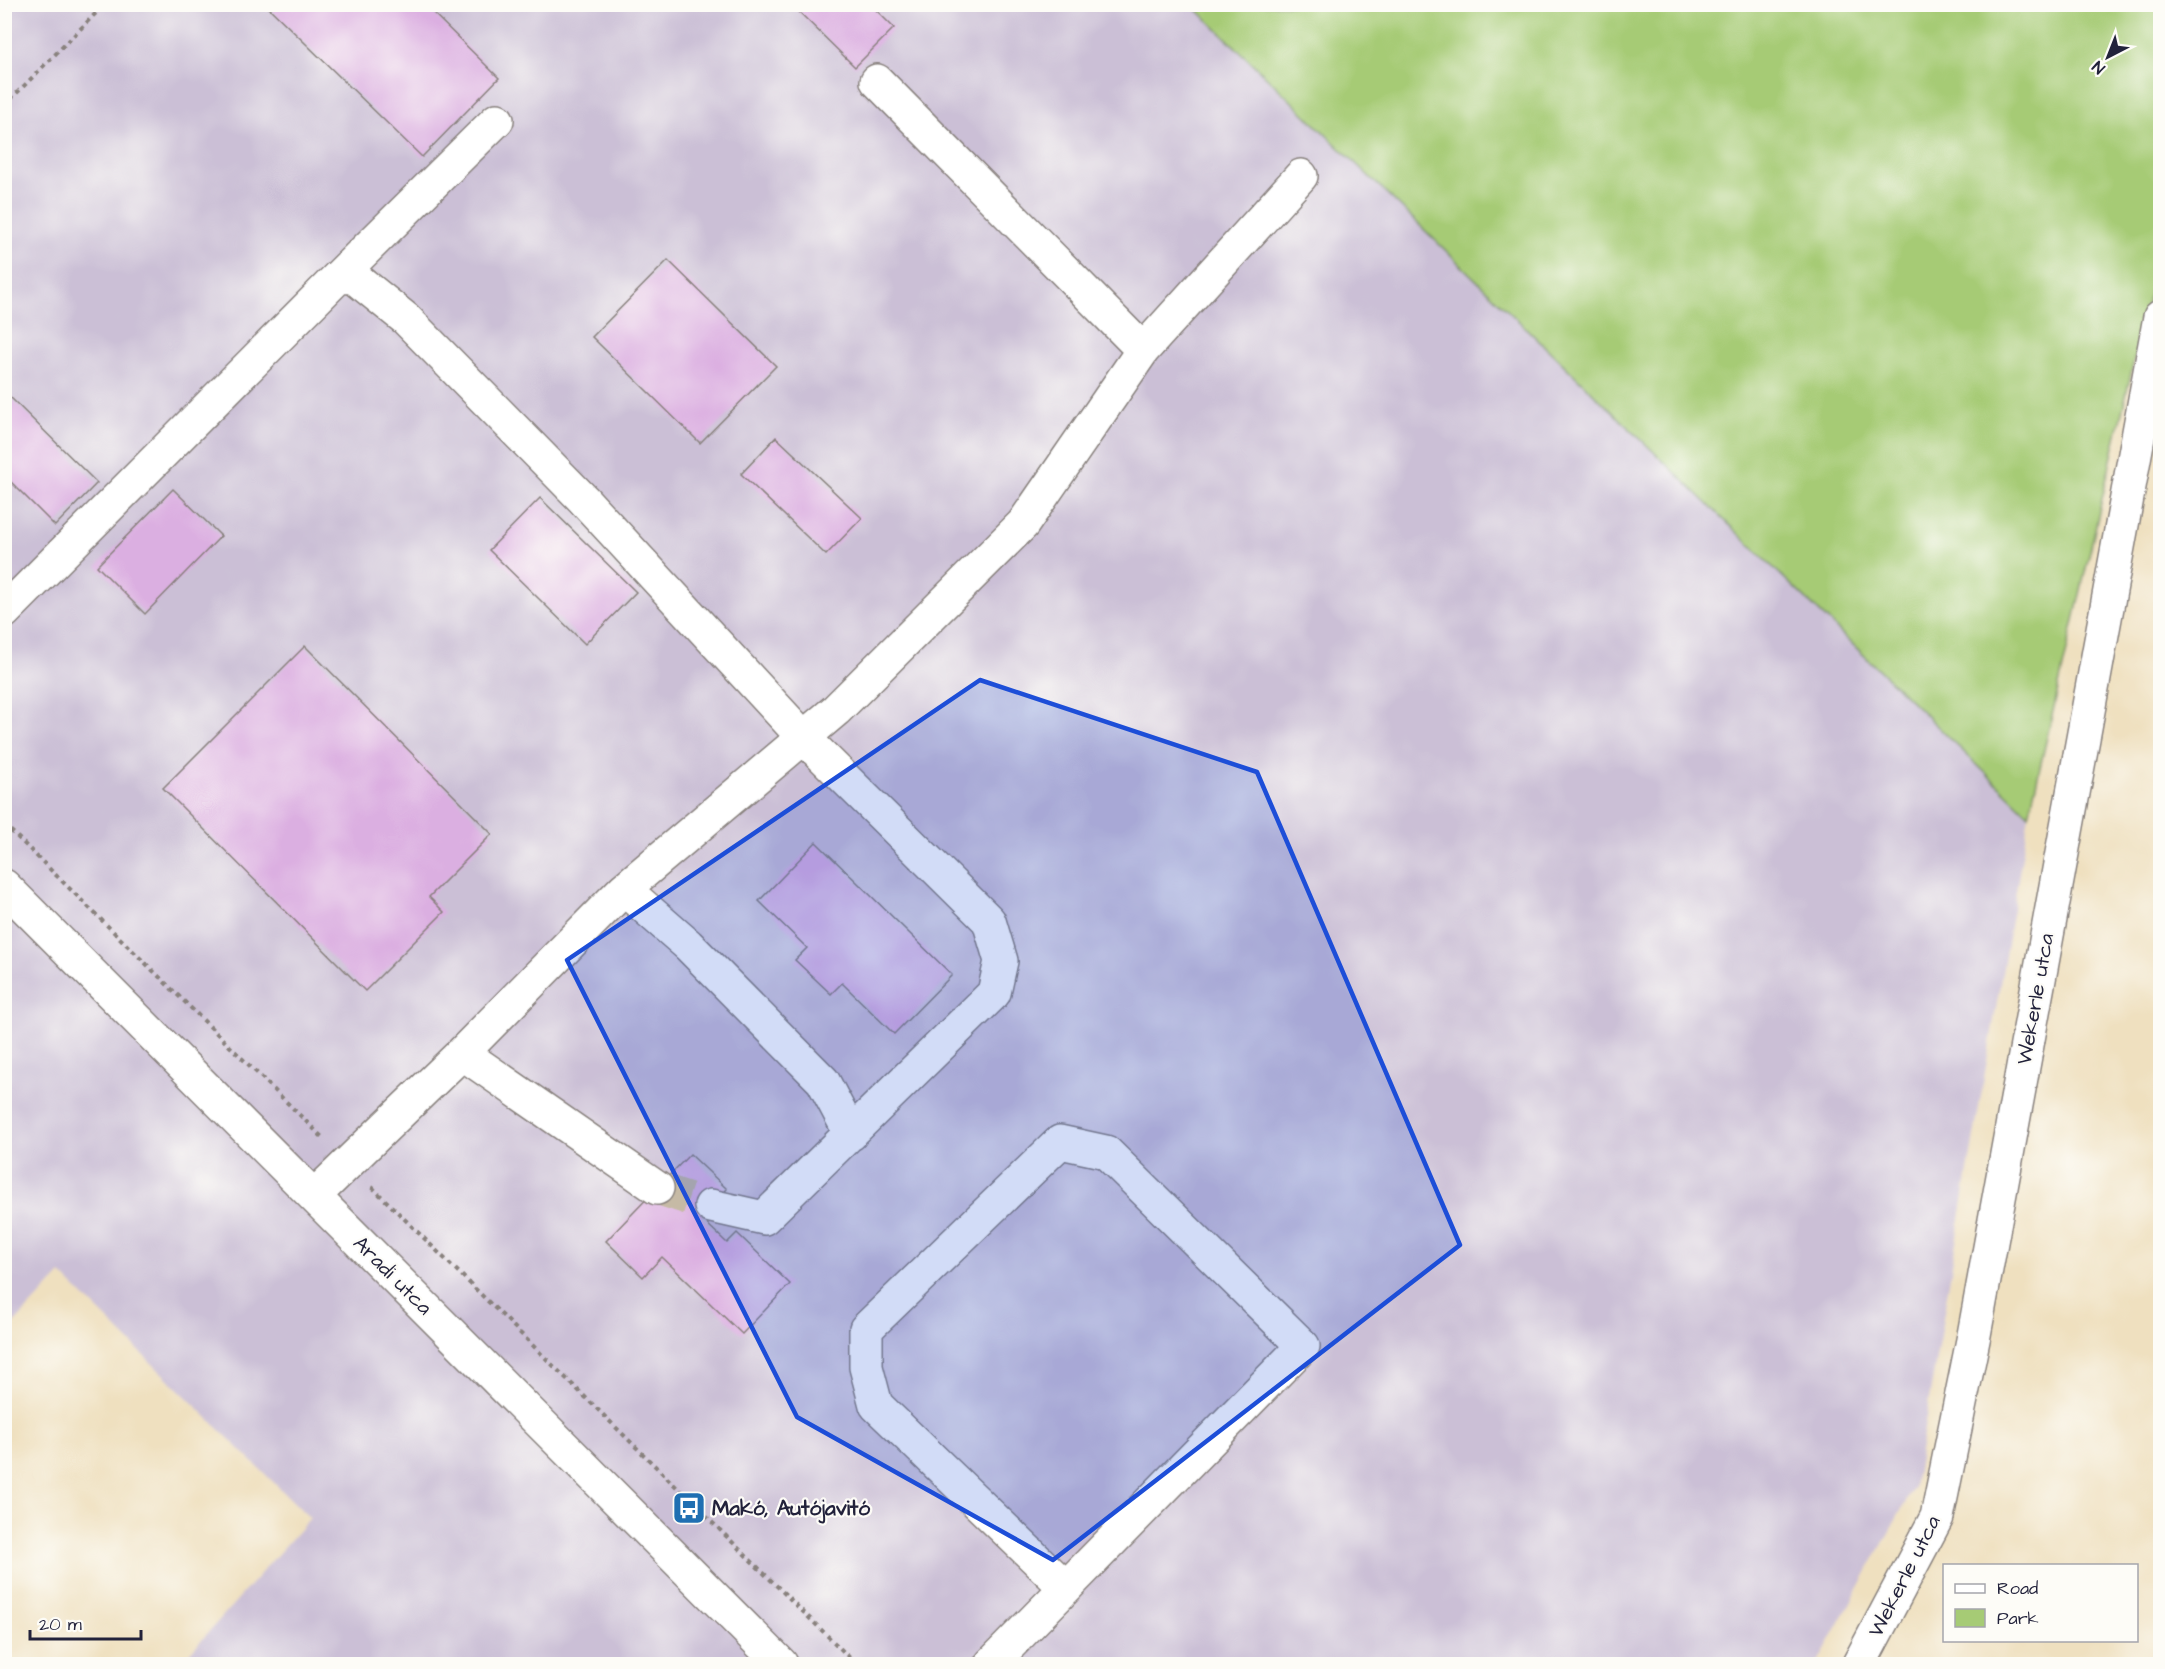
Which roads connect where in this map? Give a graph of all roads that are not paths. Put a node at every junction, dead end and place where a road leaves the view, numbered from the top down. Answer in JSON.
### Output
{"nodes":[{"id":1,"x":877,"y":81,"type":"dead end"},
{"id":2,"x":497,"y":120,"type":"dead end"},
{"id":3,"x":1301,"y":176,"type":"dead end"},
{"id":4,"x":339,"y":276,"type":"junction"},
{"id":5,"x":2160,"y":316,"type":"edge"},
{"id":6,"x":1143,"y":350,"type":"junction"},
{"id":7,"x":4,"y":612,"type":"edge"},
{"id":8,"x":804,"y":738,"type":"junction"},
{"id":9,"x":4,"y":885,"type":"edge"},
{"id":10,"x":624,"y":889,"type":"junction"},
{"id":11,"x":462,"y":1053,"type":"junction"},
{"id":12,"x":851,"y":1134,"type":"junction"},
{"id":13,"x":657,"y":1188,"type":"tunnel mouth"},
{"id":14,"x":314,"y":1196,"type":"junction"},
{"id":15,"x":711,"y":1206,"type":"tunnel mouth"},
{"id":16,"x":1065,"y":1587,"type":"junction"},
{"id":17,"x":781,"y":1665,"type":"edge"},
{"id":18,"x":991,"y":1665,"type":"edge"},
{"id":19,"x":1859,"y":1665,"type":"edge"}],
"edges":[{"from":1,"to":6,"type":"street"},
{"from":2,"to":4,"type":"street"},
{"from":3,"to":6,"type":"street"},
{"from":4,"to":7,"type":"street"},
{"from":4,"to":8,"type":"street"},
{"from":5,"to":19,"type":"street","name":"Wekerle utca"},
{"from":6,"to":8,"type":"street"},
{"from":8,"to":10,"type":"street"},
{"from":8,"to":12,"type":"street"},
{"from":9,"to":14,"type":"street","name":"Aradi utca"},
{"from":10,"to":11,"type":"street"},
{"from":10,"to":12,"type":"street"},
{"from":11,"to":13,"type":"street"},
{"from":11,"to":14,"type":"street"},
{"from":12,"to":15,"type":"street"},
{"from":14,"to":17,"type":"street","name":"Aradi utca"},
{"from":16,"to":16,"type":"street"},
{"from":16,"to":18,"type":"street"}]}
